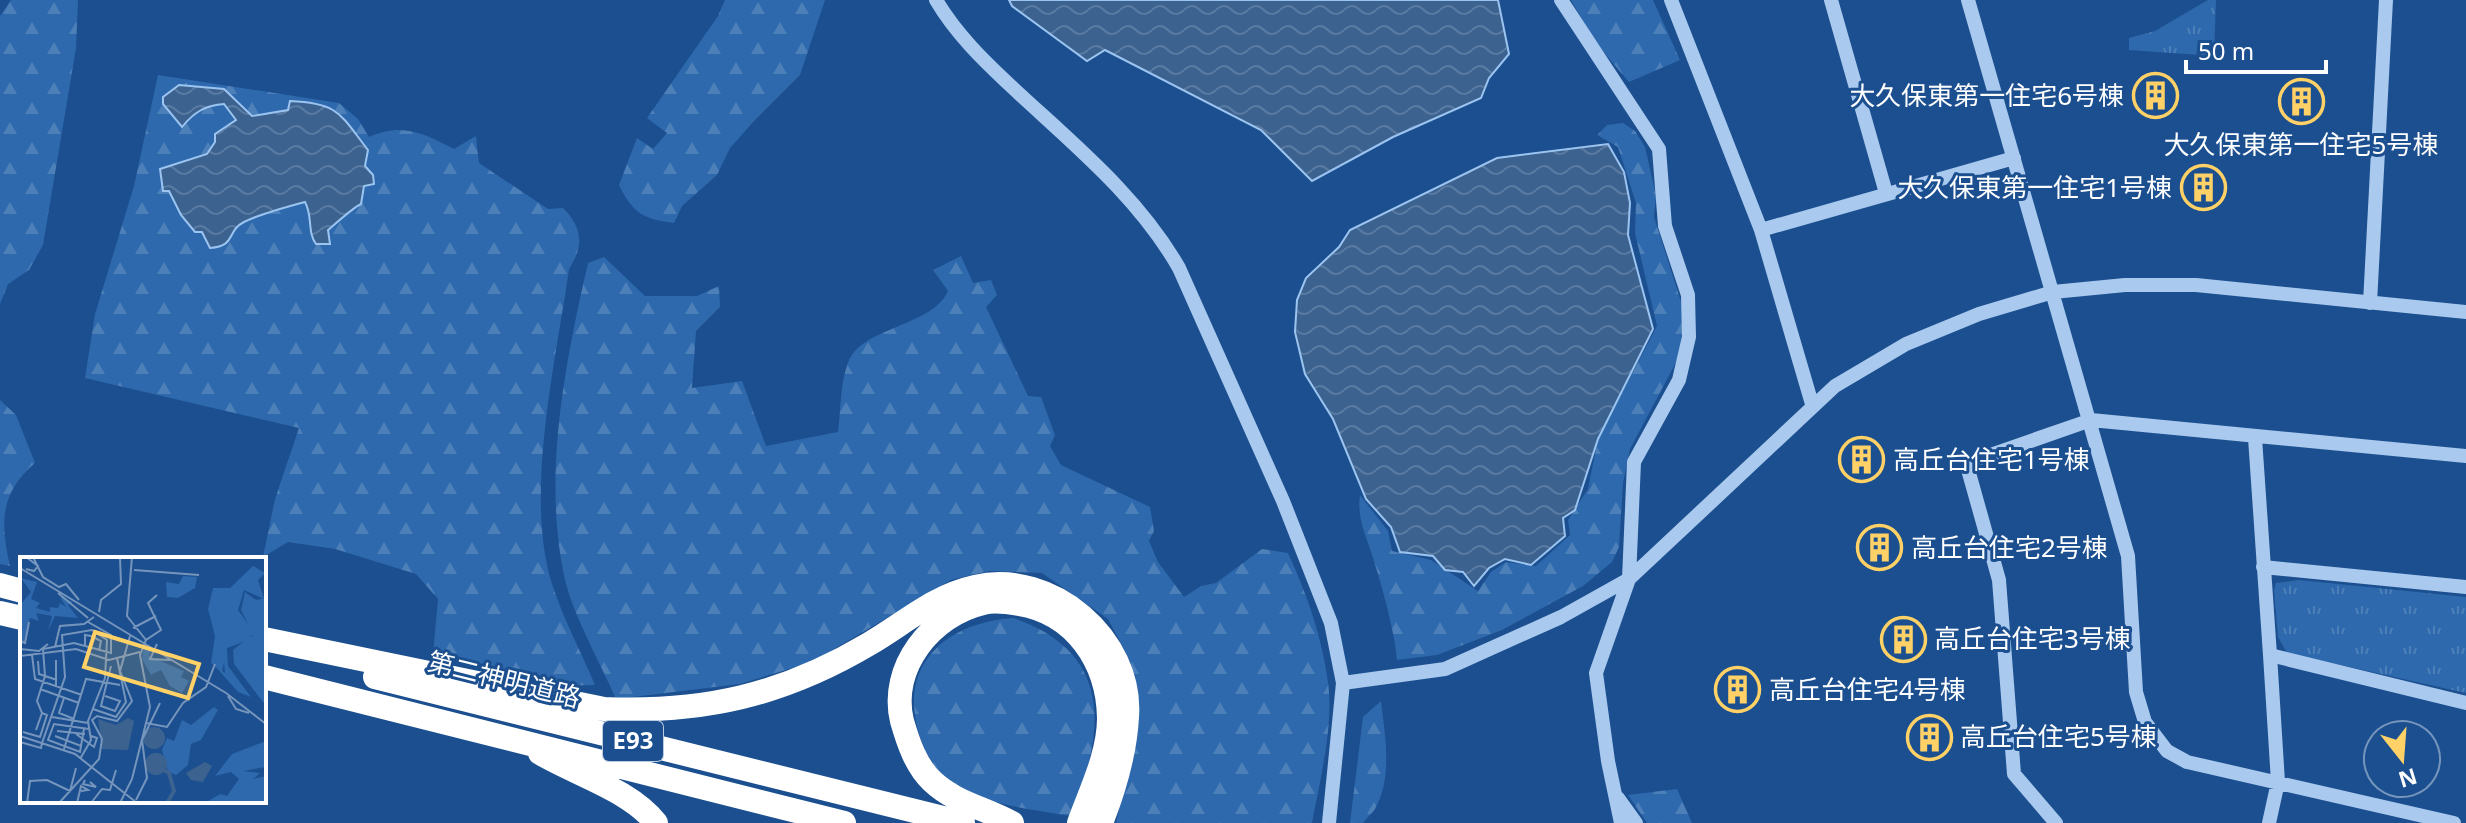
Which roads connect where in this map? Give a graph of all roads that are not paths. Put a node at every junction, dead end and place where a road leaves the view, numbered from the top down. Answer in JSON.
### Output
{"nodes":[{"id":1,"x":936,"y":0,"type":"edge"},
{"id":2,"x":1561,"y":0,"type":"edge"},
{"id":3,"x":1671,"y":0,"type":"edge"},
{"id":4,"x":1831,"y":0,"type":"edge"},
{"id":5,"x":1968,"y":0,"type":"edge"},
{"id":6,"x":2386,"y":0,"type":"edge"},
{"id":7,"x":2014,"y":158,"type":"junction"},
{"id":8,"x":1886,"y":193,"type":"junction"},
{"id":9,"x":1761,"y":230,"type":"junction"},
{"id":10,"x":2053,"y":292,"type":"junction"},
{"id":11,"x":2370,"y":303,"type":"junction"},
{"id":12,"x":2466,"y":312,"type":"edge"},
{"id":13,"x":1812,"y":404,"type":"junction"},
{"id":14,"x":2091,"y":420,"type":"junction"},
{"id":15,"x":2255,"y":438,"type":"junction"},
{"id":16,"x":2466,"y":456,"type":"edge"},
{"id":17,"x":2263,"y":567,"type":"junction"},
{"id":18,"x":1629,"y":579,"type":"junction"},
{"id":19,"x":0,"y":585,"type":"edge"},
{"id":20,"x":2466,"y":587,"type":"edge"},
{"id":21,"x":20,"y":590,"type":"edge"},
{"id":22,"x":0,"y":613,"type":"edge"},
{"id":23,"x":20,"y":618,"type":"edge"},
{"id":24,"x":266,"y":640,"type":"edge"},
{"id":25,"x":266,"y":650,"type":"edge"},
{"id":26,"x":306,"y":654,"type":"junction"},
{"id":27,"x":2270,"y":655,"type":"junction"},
{"id":28,"x":266,"y":678,"type":"edge"},
{"id":29,"x":1343,"y":683,"type":"junction"},
{"id":30,"x":2466,"y":703,"type":"edge"},
{"id":31,"x":516,"y":739,"type":"junction"},
{"id":32,"x":2278,"y":782,"type":"junction"},
{"id":33,"x":1616,"y":794,"type":"junction"},
{"id":34,"x":1092,"y":817,"type":"edge"},
{"id":35,"x":656,"y":823,"type":"edge"},
{"id":36,"x":844,"y":823,"type":"edge"},
{"id":37,"x":963,"y":823,"type":"edge"},
{"id":38,"x":1012,"y":823,"type":"edge"},
{"id":39,"x":1329,"y":823,"type":"edge"},
{"id":40,"x":1621,"y":823,"type":"edge"},
{"id":41,"x":1636,"y":823,"type":"edge"},
{"id":42,"x":2056,"y":823,"type":"edge"},
{"id":43,"x":2269,"y":823,"type":"edge"},
{"id":44,"x":2454,"y":823,"type":"edge"}],
"edges":[{"from":1,"to":29,"type":"street"},
{"from":2,"to":18,"type":"street"},
{"from":3,"to":9,"type":"street"},
{"from":4,"to":8,"type":"street"},
{"from":5,"to":7,"type":"street"},
{"from":6,"to":11,"type":"street"},
{"from":7,"to":8,"type":"street"},
{"from":7,"to":10,"type":"street"},
{"from":8,"to":9,"type":"street"},
{"from":9,"to":13,"type":"street"},
{"from":10,"to":11,"type":"street"},
{"from":10,"to":13,"type":"street"},
{"from":10,"to":14,"type":"street"},
{"from":11,"to":12,"type":"street"},
{"from":13,"to":18,"type":"street"},
{"from":14,"to":15,"type":"street"},
{"from":14,"to":32,"type":"street"},
{"from":14,"to":42,"type":"street"},
{"from":15,"to":16,"type":"street"},
{"from":15,"to":17,"type":"street"},
{"from":17,"to":20,"type":"street"},
{"from":17,"to":27,"type":"street"},
{"from":18,"to":29,"type":"street"},
{"from":18,"to":33,"type":"street"},
{"from":19,"to":21,"type":"highway"},
{"from":22,"to":23,"type":"highway"},
{"from":24,"to":26,"type":"highway"},
{"from":25,"to":26,"type":"highway","name":"第二神明道路","number":"E93"},
{"from":26,"to":34,"type":"highway"},
{"from":26,"to":37,"type":"highway","name":"第二神明道路","number":"E93"},
{"from":27,"to":30,"type":"street"},
{"from":27,"to":32,"type":"street"},
{"from":28,"to":31,"type":"highway","name":"第二神明道路","number":"E93"},
{"from":29,"to":39,"type":"street"},
{"from":31,"to":35,"type":"highway"},
{"from":31,"to":36,"type":"highway","name":"第二神明道路","number":"E93"},
{"from":32,"to":43,"type":"street"},
{"from":32,"to":44,"type":"street"},
{"from":33,"to":40,"type":"street"},
{"from":33,"to":41,"type":"street"},
{"from":34,"to":38,"type":"highway"}]}
